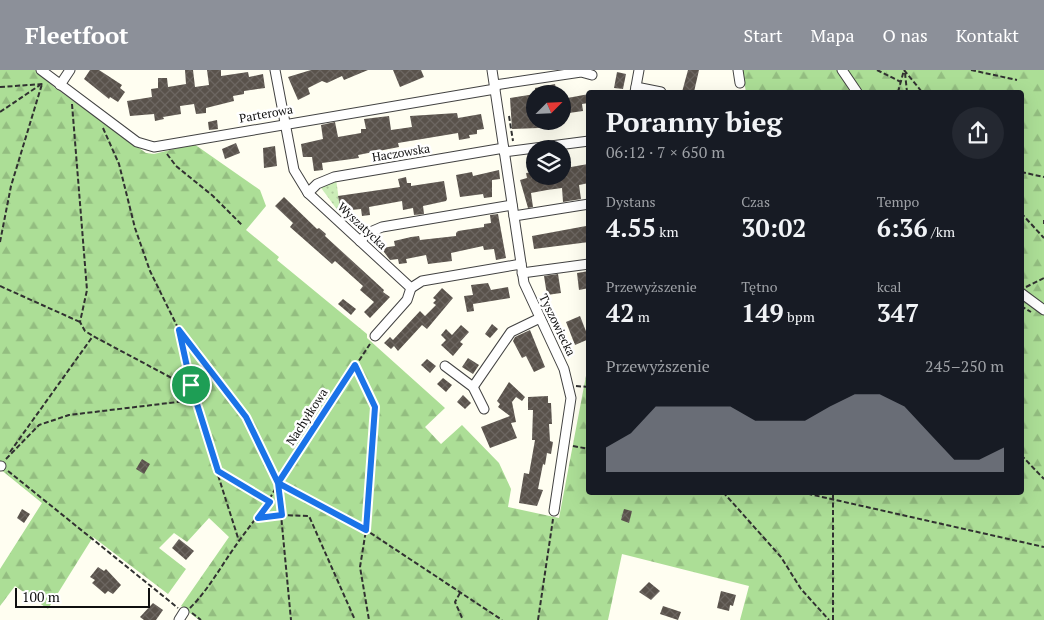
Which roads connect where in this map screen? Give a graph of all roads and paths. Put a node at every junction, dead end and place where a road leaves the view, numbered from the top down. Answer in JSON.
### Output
{"nodes":[{"id":1,"x":41,"y":70,"type":"edge"},
{"id":2,"x":70,"y":70,"type":"edge"},
{"id":3,"x":275,"y":70,"type":"edge"},
{"id":4,"x":492,"y":70,"type":"edge"},
{"id":5,"x":639,"y":70,"type":"edge"},
{"id":6,"x":738,"y":70,"type":"edge"},
{"id":7,"x":842,"y":70,"type":"edge"},
{"id":8,"x":878,"y":70,"type":"edge"},
{"id":9,"x":904,"y":70,"type":"edge"},
{"id":10,"x":971,"y":70,"type":"edge"},
{"id":11,"x":592,"y":75,"type":"dead end"},
{"id":12,"x":1017,"y":80,"type":"dead end"},
{"id":13,"x":901,"y":82,"type":"junction"},
{"id":14,"x":740,"y":83,"type":"dead end"},
{"id":15,"x":42,"y":84,"type":"junction"},
{"id":16,"x":60,"y":85,"type":"junction"},
{"id":17,"x":0,"y":87,"type":"edge"},
{"id":18,"x":495,"y":87,"type":"junction"},
{"id":19,"x":635,"y":90,"type":"edge"},
{"id":20,"x":856,"y":90,"type":"edge"},
{"id":21,"x":899,"y":90,"type":"edge"},
{"id":22,"x":907,"y":90,"type":"edge"},
{"id":23,"x":920,"y":90,"type":"edge"},
{"id":24,"x":71,"y":94,"type":"junction"},
{"id":25,"x":0,"y":112,"type":"edge"},
{"id":26,"x":96,"y":112,"type":"junction"},
{"id":27,"x":286,"y":123,"type":"junction"},
{"id":28,"x":586,"y":141,"type":"edge"},
{"id":29,"x":164,"y":145,"type":"junction"},
{"id":30,"x":504,"y":150,"type":"junction"},
{"id":31,"x":1024,"y":173,"type":"edge"},
{"id":32,"x":1044,"y":177,"type":"edge"},
{"id":33,"x":308,"y":193,"type":"junction"},
{"id":34,"x":586,"y":204,"type":"edge"},
{"id":35,"x":512,"y":206,"type":"junction"},
{"id":36,"x":514,"y":216,"type":"junction"},
{"id":37,"x":1024,"y":216,"type":"edge"},
{"id":38,"x":1044,"y":220,"type":"edge"},
{"id":39,"x":1044,"y":224,"type":"edge"},
{"id":40,"x":242,"y":225,"type":"dead end"},
{"id":41,"x":1044,"y":238,"type":"edge"},
{"id":42,"x":360,"y":241,"type":"junction"},
{"id":43,"x":0,"y":242,"type":"edge"},
{"id":44,"x":586,"y":264,"type":"edge"},
{"id":45,"x":522,"y":268,"type":"junction"},
{"id":46,"x":1044,"y":278,"type":"edge"},
{"id":47,"x":0,"y":286,"type":"edge"},
{"id":48,"x":412,"y":288,"type":"junction"},
{"id":49,"x":1024,"y":289,"type":"edge"},
{"id":50,"x":1024,"y":293,"type":"edge"},
{"id":51,"x":1044,"y":310,"type":"edge"},
{"id":52,"x":540,"y":318,"type":"junction"},
{"id":53,"x":80,"y":322,"type":"junction"},
{"id":54,"x":179,"y":330,"type":"junction"},
{"id":55,"x":93,"y":336,"type":"junction"},
{"id":56,"x":375,"y":336,"type":"joint"},
{"id":57,"x":355,"y":365,"type":"junction"},
{"id":58,"x":445,"y":366,"type":"dead end"},
{"id":59,"x":191,"y":385,"type":"junction"},
{"id":60,"x":473,"y":386,"type":"junction"},
{"id":61,"x":569,"y":386,"type":"junction"},
{"id":62,"x":586,"y":387,"type":"edge"},
{"id":63,"x":194,"y":400,"type":"junction"},
{"id":64,"x":484,"y":409,"type":"dead end"},
{"id":65,"x":565,"y":445,"type":"junction"},
{"id":66,"x":586,"y":448,"type":"edge"},
{"id":67,"x":1024,"y":458,"type":"edge"},
{"id":68,"x":2,"y":464,"type":"edge"},
{"id":69,"x":218,"y":471,"type":"junction"},
{"id":70,"x":1044,"y":479,"type":"edge"},
{"id":71,"x":278,"y":483,"type":"junction"},
{"id":72,"x":726,"y":495,"type":"edge"},
{"id":73,"x":813,"y":495,"type":"edge"},
{"id":74,"x":833,"y":495,"type":"edge"},
{"id":75,"x":834,"y":500,"type":"junction"},
{"id":76,"x":270,"y":502,"type":"junction"},
{"id":77,"x":554,"y":511,"type":"joint"},
{"id":78,"x":282,"y":515,"type":"junction"},
{"id":79,"x":258,"y":518,"type":"junction"},
{"id":80,"x":366,"y":530,"type":"junction"},
{"id":81,"x":239,"y":541,"type":"junction"},
{"id":82,"x":1044,"y":547,"type":"edge"},
{"id":83,"x":460,"y":593,"type":"junction"},
{"id":84,"x":184,"y":614,"type":"edge"},
{"id":85,"x":201,"y":620,"type":"edge"},
{"id":86,"x":291,"y":620,"type":"edge"},
{"id":87,"x":355,"y":620,"type":"edge"},
{"id":88,"x":369,"y":620,"type":"edge"},
{"id":89,"x":463,"y":620,"type":"edge"},
{"id":90,"x":502,"y":620,"type":"edge"},
{"id":91,"x":538,"y":620,"type":"edge"},
{"id":92,"x":831,"y":620,"type":"edge"}],
"edges":[{"from":1,"to":16,"type":"street","name":"Parterowa"},
{"from":2,"to":16,"type":"street"},
{"from":3,"to":27,"type":"street","name":"Wyszatycka"},
{"from":4,"to":18,"type":"street","name":"Tyszowiecka"},
{"from":5,"to":19,"type":"street"},
{"from":6,"to":14,"type":"street"},
{"from":7,"to":20,"type":"street"},
{"from":8,"to":13,"type":"path"},
{"from":9,"to":13,"type":"path"},
{"from":9,"to":22,"type":"path"},
{"from":9,"to":23,"type":"path"},
{"from":10,"to":12,"type":"path"},
{"from":11,"to":18,"type":"street","name":"Parterowa"},
{"from":13,"to":21,"type":"path"},
{"from":15,"to":16,"type":"path"},
{"from":15,"to":17,"type":"path"},
{"from":15,"to":25,"type":"path"},
{"from":15,"to":43,"type":"path"},
{"from":16,"to":24,"type":"street","name":"Parterowa"},
{"from":18,"to":27,"type":"street","name":"Parterowa"},
{"from":18,"to":30,"type":"street","name":"Tyszowiecka"},
{"from":24,"to":26,"type":"street","name":"Parterowa"},
{"from":24,"to":53,"type":"path"},
{"from":26,"to":29,"type":"street","name":"Parterowa"},
{"from":26,"to":54,"type":"path"},
{"from":27,"to":29,"type":"street","name":"Parterowa"},
{"from":27,"to":33,"type":"street","name":"Wyszatycka"},
{"from":28,"to":30,"type":"street","name":"Haczowska"},
{"from":29,"to":40,"type":"path"},
{"from":30,"to":33,"type":"street","name":"Haczowska"},
{"from":30,"to":35,"type":"street","name":"Tyszowiecka"},
{"from":31,"to":32,"type":"path"},
{"from":33,"to":42,"type":"street","name":"Wyszatycka"},
{"from":34,"to":36,"type":"street"},
{"from":35,"to":36,"type":"street","name":"Tyszowiecka"},
{"from":35,"to":42,"type":"street"},
{"from":36,"to":45,"type":"street","name":"Tyszowiecka"},
{"from":37,"to":41,"type":"path"},
{"from":38,"to":39,"type":"path"},
{"from":42,"to":48,"type":"street","name":"Wyszatycka"},
{"from":44,"to":45,"type":"street"},
{"from":45,"to":48,"type":"street"},
{"from":45,"to":52,"type":"street","name":"Tyszowiecka"},
{"from":46,"to":49,"type":"path"},
{"from":47,"to":53,"type":"path"},
{"from":48,"to":56,"type":"street"},
{"from":50,"to":51,"type":"street"},
{"from":52,"to":60,"type":"street"},
{"from":52,"to":61,"type":"street","name":"Tyszowiecka"},
{"from":53,"to":55,"type":"path"},
{"from":54,"to":59,"type":"path"},
{"from":54,"to":71,"type":"path"},
{"from":55,"to":59,"type":"path"},
{"from":55,"to":68,"type":"path"},
{"from":56,"to":57,"type":"path","name":"Nachyłkowa"},
{"from":57,"to":71,"type":"path","name":"Nachyłkowa"},
{"from":57,"to":80,"type":"path"},
{"from":58,"to":60,"type":"street"},
{"from":59,"to":63,"type":"path"},
{"from":60,"to":64,"type":"street"},
{"from":61,"to":62,"type":"path"},
{"from":61,"to":65,"type":"street","name":"Tyszowiecka"},
{"from":63,"to":68,"type":"path"},
{"from":63,"to":69,"type":"path"},
{"from":65,"to":66,"type":"path"},
{"from":65,"to":77,"type":"street","name":"Tyszowiecka"},
{"from":67,"to":70,"type":"path"},
{"from":68,"to":84,"type":"path"},
{"from":69,"to":76,"type":"path"},
{"from":69,"to":81,"type":"path"},
{"from":71,"to":76,"type":"path","name":"Nachyłkowa"},
{"from":71,"to":78,"type":"path"},
{"from":71,"to":80,"type":"path"},
{"from":72,"to":92,"type":"path"},
{"from":73,"to":75,"type":"path"},
{"from":74,"to":75,"type":"path"},
{"from":75,"to":82,"type":"path"},
{"from":75,"to":92,"type":"path"},
{"from":76,"to":79,"type":"path","name":"Nachyłkowa"},
{"from":77,"to":91,"type":"path"},
{"from":78,"to":79,"type":"path"},
{"from":78,"to":86,"type":"path"},
{"from":78,"to":87,"type":"path"},
{"from":79,"to":81,"type":"path","name":"Nachyłkowa"},
{"from":80,"to":83,"type":"path"},
{"from":80,"to":88,"type":"path"},
{"from":81,"to":84,"type":"path","name":"Nachyłkowa"},
{"from":83,"to":89,"type":"path"},
{"from":83,"to":90,"type":"path"},
{"from":84,"to":85,"type":"path"}]}
